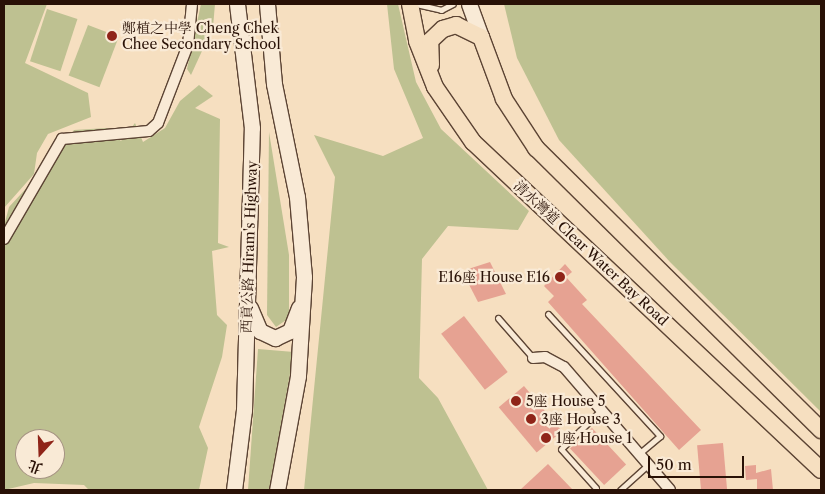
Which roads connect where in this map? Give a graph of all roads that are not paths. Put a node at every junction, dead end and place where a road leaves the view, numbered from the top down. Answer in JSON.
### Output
{"nodes":[{"id":1,"x":192,"y":4,"type":"edge"},
{"id":2,"x":238,"y":4,"type":"edge"},
{"id":3,"x":410,"y":4,"type":"edge"},
{"id":4,"x":416,"y":4,"type":"edge"},
{"id":5,"x":452,"y":4,"type":"edge"},
{"id":6,"x":469,"y":4,"type":"edge"},
{"id":7,"x":478,"y":4,"type":"edge"},
{"id":8,"x":267,"y":6,"type":"edge"},
{"id":9,"x":481,"y":37,"type":"junction"},
{"id":10,"x":435,"y":86,"type":"junction"},
{"id":11,"x":4,"y":238,"type":"edge"},
{"id":12,"x":304,"y":277,"type":"junction"},
{"id":13,"x":247,"y":297,"type":"junction"},
{"id":14,"x":548,"y":314,"type":"dead end"},
{"id":15,"x":498,"y":318,"type":"dead end"},
{"id":16,"x":533,"y":358,"type":"joint"},
{"id":17,"x":602,"y":409,"type":"junction"},
{"id":18,"x":821,"y":430,"type":"edge"},
{"id":19,"x":641,"y":452,"type":"junction"},
{"id":20,"x":651,"y":462,"type":"junction"},
{"id":21,"x":821,"y":470,"type":"edge"},
{"id":22,"x":596,"y":488,"type":"dead end"},
{"id":23,"x":234,"y":490,"type":"edge"},
{"id":24,"x":277,"y":490,"type":"edge"},
{"id":25,"x":620,"y":490,"type":"edge"},
{"id":26,"x":670,"y":490,"type":"edge"}],
"edges":[{"from":1,"to":11,"type":"street"},
{"from":2,"to":13,"type":"main road","name":"西貢公路 Hiram's Highway"},
{"from":3,"to":10,"type":"main road","name":"清水灣道 Clear Water Bay Road"},
{"from":4,"to":5,"type":"lane"},
{"from":6,"to":9,"type":"main road"},
{"from":7,"to":9,"type":"main road"},
{"from":8,"to":12,"type":"main road"},
{"from":9,"to":10,"type":"main road"},
{"from":9,"to":18,"type":"main road"},
{"from":10,"to":21,"type":"main road","name":"清水灣道 Clear Water Bay Road"},
{"from":12,"to":13,"type":"main road"},
{"from":12,"to":24,"type":"main road"},
{"from":13,"to":23,"type":"main road","name":"西貢公路 Hiram's Highway"},
{"from":14,"to":19,"type":"lane"},
{"from":15,"to":16,"type":"lane"},
{"from":16,"to":17,"type":"street"},
{"from":17,"to":19,"type":"street"},
{"from":17,"to":22,"type":"lane"},
{"from":19,"to":20,"type":"street"},
{"from":20,"to":25,"type":"lane"},
{"from":20,"to":26,"type":"street"}]}
